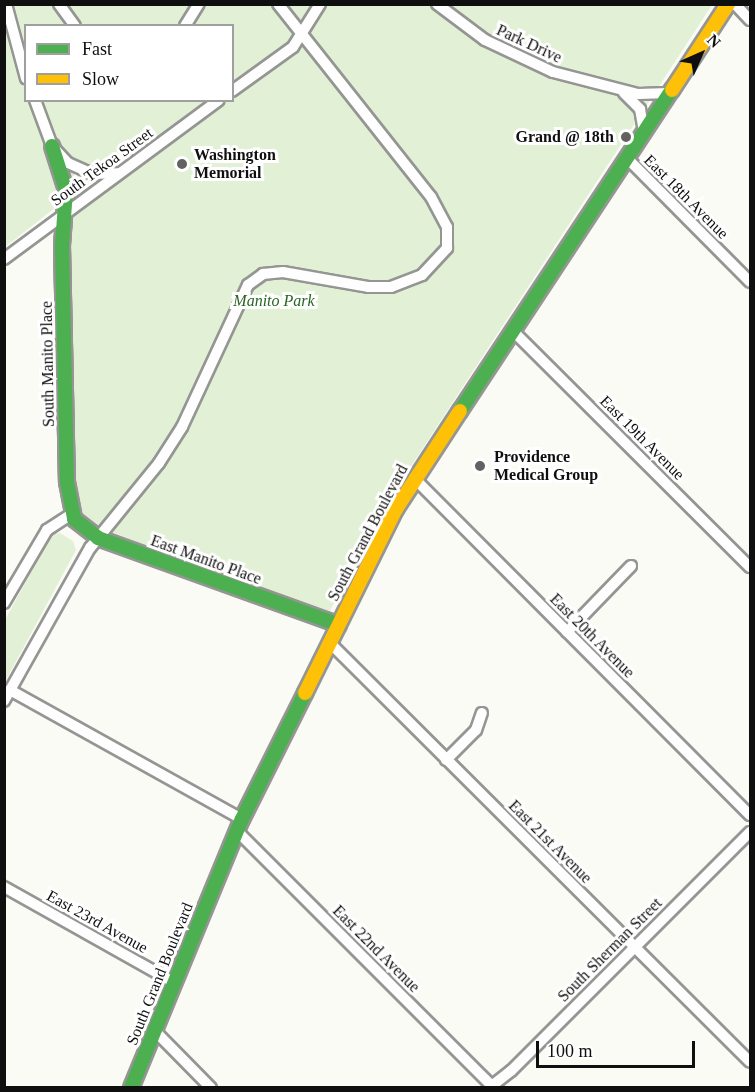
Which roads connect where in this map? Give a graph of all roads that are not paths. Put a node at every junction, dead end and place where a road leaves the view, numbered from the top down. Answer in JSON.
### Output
{"nodes":[{"id":1,"x":6,"y":4,"type":"edge"},
{"id":2,"x":58,"y":4,"type":"edge"},
{"id":3,"x":199,"y":4,"type":"edge"},
{"id":4,"x":278,"y":4,"type":"edge"},
{"id":5,"x":320,"y":4,"type":"edge"},
{"id":6,"x":437,"y":4,"type":"edge"},
{"id":7,"x":728,"y":4,"type":"edge"},
{"id":8,"x":735,"y":4,"type":"edge"},
{"id":9,"x":750,"y":20,"type":"edge"},
{"id":10,"x":73,"y":24,"type":"edge"},
{"id":11,"x":186,"y":24,"type":"edge"},
{"id":12,"x":302,"y":36,"type":"junction"},
{"id":13,"x":8,"y":38,"type":"edge"},
{"id":14,"x":24,"y":74,"type":"edge"},
{"id":15,"x":234,"y":89,"type":"edge"},
{"id":16,"x":619,"y":90,"type":"junction"},
{"id":17,"x":669,"y":93,"type":"junction"},
{"id":18,"x":35,"y":102,"type":"edge"},
{"id":19,"x":216,"y":102,"type":"edge"},
{"id":20,"x":644,"y":131,"type":"junction"},
{"id":21,"x":52,"y":146,"type":"junction"},
{"id":22,"x":626,"y":157,"type":"junction"},
{"id":23,"x":119,"y":173,"type":"junction"},
{"id":24,"x":64,"y":214,"type":"junction"},
{"id":25,"x":4,"y":259,"type":"edge"},
{"id":26,"x":750,"y":282,"type":"edge"},
{"id":27,"x":512,"y":330,"type":"junction"},
{"id":28,"x":414,"y":478,"type":"junction"},
{"id":29,"x":72,"y":514,"type":"junction"},
{"id":30,"x":98,"y":538,"type":"junction"},
{"id":31,"x":631,"y":566,"type":"dead end"},
{"id":32,"x":750,"y":567,"type":"edge"},
{"id":33,"x":4,"y":603,"type":"edge"},
{"id":34,"x":339,"y":625,"type":"junction"},
{"id":35,"x":567,"y":633,"type":"junction"},
{"id":36,"x":330,"y":643,"type":"junction"},
{"id":37,"x":10,"y":690,"type":"junction"},
{"id":38,"x":4,"y":701,"type":"edge"},
{"id":39,"x":482,"y":713,"type":"dead end"},
{"id":40,"x":446,"y":760,"type":"junction"},
{"id":41,"x":750,"y":815,"type":"edge"},
{"id":42,"x":239,"y":825,"type":"junction"},
{"id":43,"x":750,"y":832,"type":"edge"},
{"id":44,"x":4,"y":887,"type":"edge"},
{"id":45,"x":634,"y":947,"type":"junction"},
{"id":46,"x":175,"y":983,"type":"junction"},
{"id":47,"x":155,"y":1031,"type":"junction"},
{"id":48,"x":750,"y":1062,"type":"edge"},
{"id":49,"x":491,"y":1087,"type":"edge"},
{"id":50,"x":131,"y":1088,"type":"edge"},
{"id":51,"x":211,"y":1088,"type":"edge"}],
"edges":[{"from":1,"to":13,"type":"street"},
{"from":2,"to":10,"type":"street"},
{"from":3,"to":11,"type":"street"},
{"from":4,"to":12,"type":"street"},
{"from":5,"to":12,"type":"street"},
{"from":6,"to":16,"type":"street","name":"Park Drive"},
{"from":7,"to":17,"type":"main road","name":"South Grand Boulevard"},
{"from":8,"to":9,"type":"street"},
{"from":12,"to":15,"type":"street"},
{"from":12,"to":30,"type":"street"},
{"from":13,"to":14,"type":"street"},
{"from":16,"to":17,"type":"street","name":"Park Drive"},
{"from":16,"to":20,"type":"street"},
{"from":17,"to":20,"type":"main road","name":"South Grand Boulevard"},
{"from":18,"to":21,"type":"street"},
{"from":19,"to":23,"type":"street","name":"South Tekoa Street"},
{"from":20,"to":22,"type":"main road","name":"South Grand Boulevard"},
{"from":21,"to":23,"type":"street"},
{"from":21,"to":24,"type":"main road","name":"South Manito Place"},
{"from":22,"to":26,"type":"street","name":"East 18th Avenue"},
{"from":22,"to":27,"type":"main road","name":"South Grand Boulevard"},
{"from":23,"to":24,"type":"street","name":"South Tekoa Street"},
{"from":24,"to":25,"type":"street","name":"South Tekoa Street"},
{"from":24,"to":29,"type":"main road","name":"South Manito Place"},
{"from":27,"to":28,"type":"main road","name":"South Grand Boulevard"},
{"from":27,"to":32,"type":"street","name":"East 19th Avenue"},
{"from":28,"to":34,"type":"main road","name":"South Grand Boulevard"},
{"from":28,"to":35,"type":"street","name":"East 20th Avenue"},
{"from":29,"to":30,"type":"main road","name":"East Manito Place"},
{"from":29,"to":33,"type":"street"},
{"from":30,"to":34,"type":"main road","name":"East Manito Place"},
{"from":30,"to":37,"type":"street"},
{"from":31,"to":35,"type":"street"},
{"from":34,"to":36,"type":"main road","name":"South Grand Boulevard"},
{"from":35,"to":41,"type":"street","name":"East 20th Avenue"},
{"from":36,"to":40,"type":"street","name":"East 21st Avenue"},
{"from":36,"to":42,"type":"main road","name":"South Grand Boulevard"},
{"from":37,"to":38,"type":"street"},
{"from":37,"to":42,"type":"street","name":"East 22nd Avenue"},
{"from":39,"to":40,"type":"street"},
{"from":40,"to":45,"type":"street","name":"East 21st Avenue"},
{"from":42,"to":46,"type":"main road","name":"South Grand Boulevard"},
{"from":42,"to":49,"type":"street","name":"East 22nd Avenue"},
{"from":43,"to":45,"type":"street","name":"South Sherman Street"},
{"from":44,"to":46,"type":"street","name":"East 23rd Avenue"},
{"from":45,"to":48,"type":"street","name":"East 21st Avenue"},
{"from":45,"to":49,"type":"street","name":"South Sherman Street"},
{"from":46,"to":47,"type":"main road","name":"South Grand Boulevard"},
{"from":47,"to":50,"type":"main road","name":"South Grand Boulevard"},
{"from":47,"to":51,"type":"street"}]}
